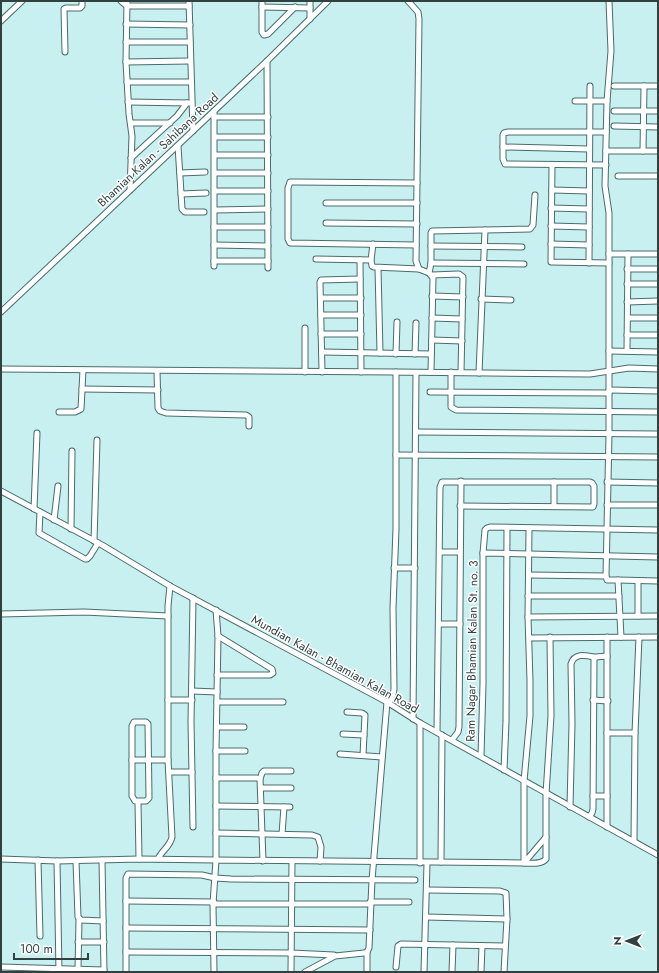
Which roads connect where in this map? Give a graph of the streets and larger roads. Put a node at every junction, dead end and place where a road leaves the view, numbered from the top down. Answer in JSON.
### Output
{"nodes":[{"id":1,"x":22,"y":1,"type":"edge"},
{"id":2,"x":82,"y":1,"type":"edge"},
{"id":3,"x":121,"y":1,"type":"edge"},
{"id":4,"x":310,"y":1,"type":"edge"},
{"id":5,"x":328,"y":1,"type":"edge"},
{"id":6,"x":408,"y":1,"type":"edge"},
{"id":7,"x":609,"y":1,"type":"edge"},
{"id":8,"x":127,"y":3,"type":"edge"},
{"id":9,"x":189,"y":3,"type":"edge"},
{"id":10,"x":262,"y":4,"type":"edge"},
{"id":11,"x":295,"y":8,"type":"junction"},
{"id":12,"x":310,"y":8,"type":"junction"},
{"id":13,"x":310,"y":19,"type":"junction"},
{"id":14,"x":1,"y":22,"type":"edge"},
{"id":15,"x":126,"y":24,"type":"junction"},
{"id":16,"x":190,"y":25,"type":"junction"},
{"id":17,"x":126,"y":42,"type":"junction"},
{"id":18,"x":190,"y":42,"type":"junction"},
{"id":19,"x":65,"y":52,"type":"dead end"},
{"id":20,"x":190,"y":61,"type":"junction"},
{"id":21,"x":267,"y":61,"type":"junction"},
{"id":22,"x":126,"y":62,"type":"junction"},
{"id":23,"x":127,"y":82,"type":"junction"},
{"id":24,"x":191,"y":82,"type":"junction"},
{"id":25,"x":590,"y":86,"type":"dead end"},
{"id":26,"x":614,"y":86,"type":"dead end"},
{"id":27,"x":644,"y":86,"type":"junction"},
{"id":28,"x":658,"y":86,"type":"edge"},
{"id":29,"x":575,"y":101,"type":"dead end"},
{"id":30,"x":590,"y":101,"type":"junction"},
{"id":31,"x":607,"y":101,"type":"junction"},
{"id":32,"x":128,"y":102,"type":"junction"},
{"id":33,"x":189,"y":102,"type":"junction"},
{"id":34,"x":214,"y":111,"type":"junction"},
{"id":35,"x":614,"y":111,"type":"dead end"},
{"id":36,"x":643,"y":111,"type":"junction"},
{"id":37,"x":658,"y":111,"type":"edge"},
{"id":38,"x":214,"y":117,"type":"junction"},
{"id":39,"x":268,"y":117,"type":"junction"},
{"id":40,"x":130,"y":123,"type":"junction"},
{"id":41,"x":170,"y":123,"type":"junction"},
{"id":42,"x":614,"y":126,"type":"dead end"},
{"id":43,"x":643,"y":126,"type":"junction"},
{"id":44,"x":658,"y":127,"type":"edge"},
{"id":45,"x":193,"y":131,"type":"junction"},
{"id":46,"x":589,"y":132,"type":"junction"},
{"id":47,"x":606,"y":132,"type":"junction"},
{"id":48,"x":215,"y":137,"type":"junction"},
{"id":49,"x":268,"y":137,"type":"junction"},
{"id":50,"x":178,"y":146,"type":"junction"},
{"id":51,"x":503,"y":147,"type":"junction"},
{"id":52,"x":589,"y":149,"type":"junction"},
{"id":53,"x":606,"y":151,"type":"junction"},
{"id":54,"x":643,"y":151,"type":"junction"},
{"id":55,"x":658,"y":151,"type":"edge"},
{"id":56,"x":215,"y":155,"type":"junction"},
{"id":57,"x":268,"y":155,"type":"junction"},
{"id":58,"x":131,"y":158,"type":"junction"},
{"id":59,"x":552,"y":165,"type":"junction"},
{"id":60,"x":589,"y":165,"type":"junction"},
{"id":61,"x":606,"y":165,"type":"junction"},
{"id":62,"x":205,"y":172,"type":"dead end"},
{"id":63,"x":180,"y":173,"type":"junction"},
{"id":64,"x":215,"y":173,"type":"junction"},
{"id":65,"x":268,"y":173,"type":"junction"},
{"id":66,"x":618,"y":176,"type":"dead end"},
{"id":67,"x":658,"y":176,"type":"edge"},
{"id":68,"x":417,"y":183,"type":"junction"},
{"id":69,"x":130,"y":190,"type":"junction"},
{"id":70,"x":552,"y":190,"type":"junction"},
{"id":71,"x":215,"y":191,"type":"junction"},
{"id":72,"x":268,"y":191,"type":"junction"},
{"id":73,"x":589,"y":191,"type":"junction"},
{"id":74,"x":206,"y":193,"type":"dead end"},
{"id":75,"x":181,"y":194,"type":"junction"},
{"id":76,"x":536,"y":195,"type":"dead end"},
{"id":77,"x":326,"y":202,"type":"dead end"},
{"id":78,"x":417,"y":203,"type":"junction"},
{"id":79,"x":551,"y":208,"type":"junction"},
{"id":80,"x":268,"y":209,"type":"junction"},
{"id":81,"x":589,"y":209,"type":"junction"},
{"id":82,"x":215,"y":210,"type":"junction"},
{"id":83,"x":204,"y":212,"type":"dead end"},
{"id":84,"x":326,"y":223,"type":"dead end"},
{"id":85,"x":417,"y":224,"type":"junction"},
{"id":86,"x":551,"y":226,"type":"junction"},
{"id":87,"x":214,"y":227,"type":"junction"},
{"id":88,"x":268,"y":227,"type":"junction"},
{"id":89,"x":589,"y":227,"type":"junction"},
{"id":90,"x":485,"y":230,"type":"junction"},
{"id":91,"x":373,"y":244,"type":"junction"},
{"id":92,"x":551,"y":244,"type":"junction"},
{"id":93,"x":416,"y":245,"type":"junction"},
{"id":94,"x":589,"y":245,"type":"junction"},
{"id":95,"x":214,"y":246,"type":"junction"},
{"id":96,"x":268,"y":246,"type":"junction"},
{"id":97,"x":431,"y":246,"type":"junction"},
{"id":98,"x":484,"y":247,"type":"junction"},
{"id":99,"x":522,"y":247,"type":"dead end"},
{"id":100,"x":609,"y":254,"type":"junction"},
{"id":101,"x":628,"y":254,"type":"junction"},
{"id":102,"x":658,"y":254,"type":"edge"},
{"id":103,"x":316,"y":259,"type":"dead end"},
{"id":104,"x":360,"y":260,"type":"junction"},
{"id":105,"x":371,"y":260,"type":"junction"},
{"id":106,"x":268,"y":261,"type":"junction"},
{"id":107,"x":431,"y":263,"type":"junction"},
{"id":108,"x":590,"y":263,"type":"junction"},
{"id":109,"x":609,"y":263,"type":"junction"},
{"id":110,"x":484,"y":264,"type":"junction"},
{"id":111,"x":524,"y":264,"type":"dead end"},
{"id":112,"x":268,"y":268,"type":"dead end"},
{"id":113,"x":378,"y":268,"type":"junction"},
{"id":114,"x":419,"y":269,"type":"junction"},
{"id":115,"x":627,"y":269,"type":"junction"},
{"id":116,"x":658,"y":269,"type":"edge"},
{"id":117,"x":430,"y":274,"type":"junction"},
{"id":118,"x":360,"y":279,"type":"junction"},
{"id":119,"x":627,"y":284,"type":"junction"},
{"id":120,"x":658,"y":284,"type":"edge"},
{"id":121,"x":432,"y":296,"type":"junction"},
{"id":122,"x":463,"y":296,"type":"junction"},
{"id":123,"x":321,"y":298,"type":"junction"},
{"id":124,"x":360,"y":298,"type":"junction"},
{"id":125,"x":481,"y":300,"type":"junction"},
{"id":126,"x":511,"y":300,"type":"dead end"},
{"id":127,"x":658,"y":301,"type":"edge"},
{"id":128,"x":627,"y":302,"type":"junction"},
{"id":129,"x":1,"y":312,"type":"edge"},
{"id":130,"x":321,"y":315,"type":"junction"},
{"id":131,"x":361,"y":316,"type":"junction"},
{"id":132,"x":432,"y":318,"type":"junction"},
{"id":133,"x":628,"y":318,"type":"junction"},
{"id":134,"x":658,"y":318,"type":"edge"},
{"id":135,"x":462,"y":319,"type":"junction"},
{"id":136,"x":398,"y":322,"type":"dead end"},
{"id":137,"x":416,"y":323,"type":"dead end"},
{"id":138,"x":305,"y":328,"type":"dead end"},
{"id":139,"x":321,"y":334,"type":"junction"},
{"id":140,"x":361,"y":334,"type":"junction"},
{"id":141,"x":628,"y":335,"type":"junction"},
{"id":142,"x":658,"y":335,"type":"edge"},
{"id":143,"x":432,"y":340,"type":"junction"},
{"id":144,"x":462,"y":341,"type":"junction"},
{"id":145,"x":609,"y":351,"type":"junction"},
{"id":146,"x":627,"y":351,"type":"junction"},
{"id":147,"x":322,"y":352,"type":"junction"},
{"id":148,"x":361,"y":352,"type":"junction"},
{"id":149,"x":658,"y":352,"type":"edge"},
{"id":150,"x":380,"y":353,"type":"junction"},
{"id":151,"x":396,"y":354,"type":"junction"},
{"id":152,"x":415,"y":354,"type":"junction"},
{"id":153,"x":431,"y":354,"type":"junction"},
{"id":154,"x":1,"y":369,"type":"edge"},
{"id":155,"x":658,"y":369,"type":"edge"},
{"id":156,"x":83,"y":370,"type":"junction"},
{"id":157,"x":157,"y":371,"type":"junction"},
{"id":158,"x":305,"y":372,"type":"junction"},
{"id":159,"x":322,"y":372,"type":"junction"},
{"id":160,"x":361,"y":372,"type":"junction"},
{"id":161,"x":396,"y":372,"type":"junction"},
{"id":162,"x":416,"y":372,"type":"junction"},
{"id":163,"x":431,"y":372,"type":"junction"},
{"id":164,"x":451,"y":372,"type":"junction"},
{"id":165,"x":461,"y":372,"type":"junction"},
{"id":166,"x":609,"y":372,"type":"junction"},
{"id":167,"x":479,"y":373,"type":"junction"},
{"id":168,"x":82,"y":389,"type":"junction"},
{"id":169,"x":158,"y":390,"type":"junction"},
{"id":170,"x":658,"y":391,"type":"edge"},
{"id":171,"x":430,"y":392,"type":"dead end"},
{"id":172,"x":451,"y":392,"type":"junction"},
{"id":173,"x":609,"y":392,"type":"junction"},
{"id":174,"x":59,"y":412,"type":"dead end"},
{"id":175,"x":609,"y":412,"type":"junction"},
{"id":176,"x":658,"y":412,"type":"edge"},
{"id":177,"x":249,"y":426,"type":"dead end"},
{"id":178,"x":416,"y":432,"type":"junction"},
{"id":179,"x":37,"y":433,"type":"dead end"},
{"id":180,"x":609,"y":434,"type":"junction"},
{"id":181,"x":658,"y":434,"type":"edge"},
{"id":182,"x":97,"y":440,"type":"dead end"},
{"id":183,"x":72,"y":451,"type":"dead end"},
{"id":184,"x":396,"y":455,"type":"junction"},
{"id":185,"x":416,"y":456,"type":"junction"},
{"id":186,"x":608,"y":457,"type":"junction"},
{"id":187,"x":658,"y":458,"type":"edge"},
{"id":188,"x":461,"y":481,"type":"junction"},
{"id":189,"x":554,"y":482,"type":"junction"},
{"id":190,"x":607,"y":482,"type":"junction"},
{"id":191,"x":658,"y":483,"type":"edge"},
{"id":192,"x":58,"y":486,"type":"dead end"},
{"id":193,"x":1,"y":491,"type":"edge"},
{"id":194,"x":607,"y":505,"type":"junction"},
{"id":195,"x":658,"y":505,"type":"edge"},
{"id":196,"x":460,"y":506,"type":"junction"},
{"id":197,"x":554,"y":506,"type":"junction"},
{"id":198,"x":37,"y":511,"type":"junction"},
{"id":199,"x":54,"y":520,"type":"junction"},
{"id":200,"x":506,"y":528,"type":"junction"},
{"id":201,"x":530,"y":528,"type":"junction"},
{"id":202,"x":71,"y":529,"type":"junction"},
{"id":203,"x":606,"y":529,"type":"junction"},
{"id":204,"x":658,"y":530,"type":"edge"},
{"id":205,"x":96,"y":542,"type":"junction"},
{"id":206,"x":440,"y":552,"type":"junction"},
{"id":207,"x":460,"y":552,"type":"junction"},
{"id":208,"x":483,"y":553,"type":"junction"},
{"id":209,"x":507,"y":553,"type":"junction"},
{"id":210,"x":529,"y":554,"type":"junction"},
{"id":211,"x":606,"y":556,"type":"junction"},
{"id":212,"x":658,"y":557,"type":"edge"},
{"id":213,"x":394,"y":568,"type":"junction"},
{"id":214,"x":415,"y":568,"type":"junction"},
{"id":215,"x":529,"y":575,"type":"junction"},
{"id":216,"x":606,"y":576,"type":"junction"},
{"id":217,"x":618,"y":580,"type":"junction"},
{"id":218,"x":638,"y":581,"type":"junction"},
{"id":219,"x":658,"y":581,"type":"edge"},
{"id":220,"x":170,"y":586,"type":"junction"},
{"id":221,"x":528,"y":596,"type":"junction"},
{"id":222,"x":619,"y":596,"type":"junction"},
{"id":223,"x":193,"y":598,"type":"junction"},
{"id":224,"x":216,"y":610,"type":"junction"},
{"id":225,"x":1,"y":614,"type":"edge"},
{"id":226,"x":168,"y":616,"type":"junction"},
{"id":227,"x":620,"y":616,"type":"junction"},
{"id":228,"x":638,"y":616,"type":"junction"},
{"id":229,"x":658,"y":616,"type":"edge"},
{"id":230,"x":528,"y":617,"type":"junction"},
{"id":231,"x":439,"y":624,"type":"junction"},
{"id":232,"x":460,"y":624,"type":"junction"},
{"id":233,"x":218,"y":636,"type":"junction"},
{"id":234,"x":607,"y":637,"type":"junction"},
{"id":235,"x":621,"y":637,"type":"junction"},
{"id":236,"x":639,"y":637,"type":"junction"},
{"id":237,"x":658,"y":637,"type":"edge"},
{"id":238,"x":529,"y":638,"type":"junction"},
{"id":239,"x":550,"y":638,"type":"junction"},
{"id":240,"x":607,"y":656,"type":"junction"},
{"id":241,"x":594,"y":657,"type":"junction"},
{"id":242,"x":217,"y":675,"type":"junction"},
{"id":243,"x":192,"y":691,"type":"junction"},
{"id":244,"x":217,"y":692,"type":"junction"},
{"id":245,"x":168,"y":700,"type":"junction"},
{"id":246,"x":192,"y":700,"type":"junction"},
{"id":247,"x":594,"y":700,"type":"junction"},
{"id":248,"x":608,"y":701,"type":"junction"},
{"id":249,"x":217,"y":702,"type":"junction"},
{"id":250,"x":283,"y":702,"type":"dead end"},
{"id":251,"x":388,"y":703,"type":"junction"},
{"id":252,"x":347,"y":712,"type":"dead end"},
{"id":253,"x":414,"y":719,"type":"junction"},
{"id":254,"x":420,"y":723,"type":"junction"},
{"id":255,"x":216,"y":727,"type":"junction"},
{"id":256,"x":244,"y":727,"type":"dead end"},
{"id":257,"x":440,"y":733,"type":"junction"},
{"id":258,"x":608,"y":733,"type":"junction"},
{"id":259,"x":635,"y":733,"type":"junction"},
{"id":260,"x":343,"y":734,"type":"dead end"},
{"id":261,"x":364,"y":735,"type":"junction"},
{"id":262,"x":452,"y":740,"type":"junction"},
{"id":263,"x":216,"y":751,"type":"junction"},
{"id":264,"x":245,"y":751,"type":"dead end"},
{"id":265,"x":340,"y":754,"type":"dead end"},
{"id":266,"x":363,"y":755,"type":"junction"},
{"id":267,"x":481,"y":756,"type":"junction"},
{"id":268,"x":382,"y":757,"type":"junction"},
{"id":269,"x":132,"y":760,"type":"junction"},
{"id":270,"x":149,"y":760,"type":"junction"},
{"id":271,"x":168,"y":760,"type":"junction"},
{"id":272,"x":504,"y":770,"type":"junction"},
{"id":273,"x":291,"y":771,"type":"dead end"},
{"id":274,"x":169,"y":772,"type":"junction"},
{"id":275,"x":192,"y":772,"type":"junction"},
{"id":276,"x":216,"y":778,"type":"junction"},
{"id":277,"x":260,"y":779,"type":"junction"},
{"id":278,"x":524,"y":781,"type":"junction"},
{"id":279,"x":262,"y":788,"type":"junction"},
{"id":280,"x":291,"y":788,"type":"dead end"},
{"id":281,"x":546,"y":794,"type":"junction"},
{"id":282,"x":593,"y":796,"type":"junction"},
{"id":283,"x":607,"y":796,"type":"junction"},
{"id":284,"x":138,"y":802,"type":"junction"},
{"id":285,"x":216,"y":806,"type":"junction"},
{"id":286,"x":261,"y":807,"type":"junction"},
{"id":287,"x":284,"y":807,"type":"junction"},
{"id":288,"x":290,"y":807,"type":"dead end"},
{"id":289,"x":570,"y":807,"type":"junction"},
{"id":290,"x":589,"y":817,"type":"junction"},
{"id":291,"x":193,"y":826,"type":"dead end"},
{"id":292,"x":607,"y":827,"type":"junction"},
{"id":293,"x":216,"y":833,"type":"junction"},
{"id":294,"x":262,"y":834,"type":"junction"},
{"id":295,"x":282,"y":834,"type":"junction"},
{"id":296,"x":546,"y":837,"type":"junction"},
{"id":297,"x":634,"y":841,"type":"junction"},
{"id":298,"x":658,"y":855,"type":"edge"},
{"id":299,"x":1,"y":859,"type":"edge"},
{"id":300,"x":139,"y":859,"type":"junction"},
{"id":301,"x":158,"y":859,"type":"junction"},
{"id":302,"x":38,"y":860,"type":"junction"},
{"id":303,"x":102,"y":860,"type":"junction"},
{"id":304,"x":216,"y":860,"type":"junction"},
{"id":305,"x":57,"y":861,"type":"junction"},
{"id":306,"x":76,"y":861,"type":"junction"},
{"id":307,"x":263,"y":861,"type":"junction"},
{"id":308,"x":292,"y":861,"type":"junction"},
{"id":309,"x":320,"y":861,"type":"junction"},
{"id":310,"x":427,"y":862,"type":"junction"},
{"id":311,"x":441,"y":862,"type":"junction"},
{"id":312,"x":373,"y":863,"type":"junction"},
{"id":313,"x":420,"y":863,"type":"junction"},
{"id":314,"x":524,"y":863,"type":"junction"},
{"id":315,"x":215,"y":878,"type":"junction"},
{"id":316,"x":291,"y":880,"type":"junction"},
{"id":317,"x":372,"y":880,"type":"junction"},
{"id":318,"x":415,"y":880,"type":"dead end"},
{"id":319,"x":427,"y":890,"type":"junction"},
{"id":320,"x":126,"y":901,"type":"junction"},
{"id":321,"x":410,"y":902,"type":"dead end"},
{"id":322,"x":214,"y":903,"type":"junction"},
{"id":323,"x":370,"y":903,"type":"junction"},
{"id":324,"x":291,"y":905,"type":"junction"},
{"id":325,"x":426,"y":917,"type":"junction"},
{"id":326,"x":79,"y":919,"type":"junction"},
{"id":327,"x":506,"y":919,"type":"junction"},
{"id":328,"x":103,"y":921,"type":"junction"},
{"id":329,"x":126,"y":928,"type":"junction"},
{"id":330,"x":213,"y":929,"type":"junction"},
{"id":331,"x":291,"y":930,"type":"junction"},
{"id":332,"x":370,"y":930,"type":"junction"},
{"id":333,"x":40,"y":936,"type":"dead end"},
{"id":334,"x":78,"y":942,"type":"junction"},
{"id":335,"x":104,"y":942,"type":"junction"},
{"id":336,"x":426,"y":944,"type":"junction"},
{"id":337,"x":453,"y":945,"type":"junction"},
{"id":338,"x":482,"y":946,"type":"junction"},
{"id":339,"x":505,"y":946,"type":"junction"},
{"id":340,"x":126,"y":952,"type":"junction"},
{"id":341,"x":368,"y":952,"type":"junction"},
{"id":342,"x":291,"y":953,"type":"junction"},
{"id":343,"x":214,"y":954,"type":"junction"},
{"id":344,"x":335,"y":956,"type":"junction"},
{"id":345,"x":1,"y":967,"type":"edge"},
{"id":346,"x":396,"y":967,"type":"dead end"},
{"id":347,"x":9,"y":970,"type":"edge"},
{"id":348,"x":59,"y":970,"type":"edge"},
{"id":349,"x":78,"y":970,"type":"junction"},
{"id":350,"x":104,"y":971,"type":"edge"},
{"id":351,"x":126,"y":972,"type":"edge"},
{"id":352,"x":214,"y":972,"type":"edge"},
{"id":353,"x":291,"y":972,"type":"edge"},
{"id":354,"x":305,"y":972,"type":"edge"},
{"id":355,"x":367,"y":972,"type":"edge"},
{"id":356,"x":424,"y":972,"type":"edge"},
{"id":357,"x":452,"y":972,"type":"edge"},
{"id":358,"x":480,"y":972,"type":"edge"},
{"id":359,"x":504,"y":972,"type":"edge"}],
"edges":[{"from":1,"to":14,"type":"street"},
{"from":2,"to":19,"type":"street"},
{"from":3,"to":8,"type":"street"},
{"from":4,"to":12,"type":"street"},
{"from":5,"to":13,"type":"street","name":"Bhamian Kalan - Sahibana Road"},
{"from":6,"to":68,"type":"street"},
{"from":7,"to":31,"type":"street"},
{"from":8,"to":9,"type":"street"},
{"from":8,"to":15,"type":"street"},
{"from":9,"to":16,"type":"street"},
{"from":10,"to":11,"type":"street"},
{"from":10,"to":11,"type":"street"},
{"from":11,"to":12,"type":"street"},
{"from":12,"to":13,"type":"street"},
{"from":13,"to":21,"type":"street","name":"Bhamian Kalan - Sahibana Road"},
{"from":15,"to":16,"type":"street"},
{"from":15,"to":17,"type":"street"},
{"from":16,"to":18,"type":"street"},
{"from":17,"to":18,"type":"street"},
{"from":17,"to":22,"type":"street"},
{"from":18,"to":20,"type":"street"},
{"from":20,"to":22,"type":"street"},
{"from":20,"to":24,"type":"street"},
{"from":21,"to":34,"type":"street","name":"Bhamian Kalan - Sahibana Road"},
{"from":21,"to":39,"type":"street"},
{"from":22,"to":23,"type":"street"},
{"from":23,"to":24,"type":"street"},
{"from":23,"to":32,"type":"street"},
{"from":24,"to":33,"type":"street"},
{"from":25,"to":30,"type":"street"},
{"from":26,"to":27,"type":"street"},
{"from":27,"to":28,"type":"street"},
{"from":27,"to":36,"type":"street"},
{"from":29,"to":30,"type":"street"},
{"from":30,"to":31,"type":"street"},
{"from":30,"to":46,"type":"street"},
{"from":31,"to":47,"type":"street"},
{"from":32,"to":33,"type":"street"},
{"from":32,"to":40,"type":"street"},
{"from":33,"to":41,"type":"street"},
{"from":33,"to":45,"type":"street"},
{"from":34,"to":38,"type":"street"},
{"from":34,"to":45,"type":"street","name":"Bhamian Kalan - Sahibana Road"},
{"from":35,"to":36,"type":"street"},
{"from":36,"to":37,"type":"street"},
{"from":36,"to":43,"type":"street"},
{"from":38,"to":39,"type":"street"},
{"from":38,"to":48,"type":"street"},
{"from":39,"to":49,"type":"street"},
{"from":40,"to":41,"type":"street"},
{"from":40,"to":58,"type":"street"},
{"from":41,"to":58,"type":"street"},
{"from":42,"to":43,"type":"street"},
{"from":43,"to":44,"type":"street"},
{"from":43,"to":54,"type":"street"},
{"from":45,"to":50,"type":"street","name":"Bhamian Kalan - Sahibana Road"},
{"from":46,"to":47,"type":"street"},
{"from":46,"to":51,"type":"street"},
{"from":46,"to":52,"type":"street"},
{"from":47,"to":53,"type":"street"},
{"from":48,"to":49,"type":"street"},
{"from":48,"to":56,"type":"street"},
{"from":49,"to":57,"type":"street"},
{"from":50,"to":63,"type":"street"},
{"from":50,"to":69,"type":"street","name":"Bhamian Kalan - Sahibana Road"},
{"from":51,"to":52,"type":"street"},
{"from":51,"to":59,"type":"street"},
{"from":52,"to":60,"type":"street"},
{"from":53,"to":54,"type":"street"},
{"from":53,"to":61,"type":"street"},
{"from":54,"to":55,"type":"street"},
{"from":56,"to":57,"type":"street"},
{"from":56,"to":64,"type":"street"},
{"from":57,"to":65,"type":"street"},
{"from":58,"to":69,"type":"street"},
{"from":59,"to":60,"type":"street"},
{"from":59,"to":70,"type":"street"},
{"from":60,"to":61,"type":"street"},
{"from":60,"to":73,"type":"street"},
{"from":61,"to":100,"type":"street"},
{"from":62,"to":63,"type":"street"},
{"from":63,"to":75,"type":"street"},
{"from":64,"to":65,"type":"street"},
{"from":64,"to":71,"type":"street"},
{"from":65,"to":72,"type":"street"},
{"from":66,"to":67,"type":"street"},
{"from":68,"to":78,"type":"street"},
{"from":68,"to":91,"type":"street"},
{"from":69,"to":129,"type":"street","name":"Bhamian Kalan - Sahibana Road"},
{"from":70,"to":73,"type":"street"},
{"from":70,"to":79,"type":"street"},
{"from":71,"to":72,"type":"street"},
{"from":71,"to":82,"type":"street"},
{"from":72,"to":80,"type":"street"},
{"from":73,"to":81,"type":"street"},
{"from":74,"to":75,"type":"street"},
{"from":75,"to":83,"type":"street"},
{"from":76,"to":90,"type":"street"},
{"from":77,"to":78,"type":"street"},
{"from":78,"to":85,"type":"street"},
{"from":79,"to":81,"type":"street"},
{"from":79,"to":86,"type":"street"},
{"from":80,"to":82,"type":"street"},
{"from":80,"to":88,"type":"street"},
{"from":81,"to":89,"type":"street"},
{"from":82,"to":87,"type":"street"},
{"from":84,"to":85,"type":"street"},
{"from":85,"to":93,"type":"street"},
{"from":86,"to":89,"type":"street"},
{"from":86,"to":92,"type":"street"},
{"from":87,"to":88,"type":"street"},
{"from":87,"to":95,"type":"street"},
{"from":88,"to":96,"type":"street"},
{"from":89,"to":94,"type":"street"},
{"from":90,"to":97,"type":"street"},
{"from":90,"to":98,"type":"street"},
{"from":91,"to":93,"type":"street"},
{"from":91,"to":105,"type":"street"},
{"from":92,"to":94,"type":"street"},
{"from":92,"to":108,"type":"street"},
{"from":93,"to":114,"type":"street"},
{"from":94,"to":108,"type":"street"},
{"from":95,"to":96,"type":"street"},
{"from":95,"to":106,"type":"street"},
{"from":96,"to":106,"type":"street"},
{"from":97,"to":98,"type":"street"},
{"from":97,"to":107,"type":"street"},
{"from":98,"to":99,"type":"street"},
{"from":98,"to":110,"type":"street"},
{"from":100,"to":101,"type":"street"},
{"from":100,"to":109,"type":"street"},
{"from":101,"to":102,"type":"street"},
{"from":101,"to":115,"type":"street"},
{"from":103,"to":104,"type":"street"},
{"from":104,"to":105,"type":"street"},
{"from":104,"to":118,"type":"street"},
{"from":105,"to":113,"type":"street"},
{"from":106,"to":112,"type":"street"},
{"from":107,"to":110,"type":"street"},
{"from":107,"to":117,"type":"street"},
{"from":108,"to":109,"type":"street"},
{"from":109,"to":145,"type":"street"},
{"from":110,"to":111,"type":"street"},
{"from":110,"to":125,"type":"street"},
{"from":113,"to":114,"type":"street"},
{"from":113,"to":150,"type":"street"},
{"from":114,"to":117,"type":"street"},
{"from":115,"to":116,"type":"street"},
{"from":115,"to":119,"type":"street"},
{"from":117,"to":121,"type":"street"},
{"from":117,"to":122,"type":"street"},
{"from":118,"to":123,"type":"street"},
{"from":118,"to":124,"type":"street"},
{"from":119,"to":120,"type":"street"},
{"from":119,"to":128,"type":"street"},
{"from":121,"to":122,"type":"street"},
{"from":121,"to":132,"type":"street"},
{"from":122,"to":135,"type":"street"},
{"from":123,"to":124,"type":"street"},
{"from":123,"to":130,"type":"street"},
{"from":124,"to":131,"type":"street"},
{"from":125,"to":126,"type":"street"},
{"from":125,"to":167,"type":"street"},
{"from":127,"to":128,"type":"street"},
{"from":128,"to":133,"type":"street"},
{"from":130,"to":131,"type":"street"},
{"from":130,"to":139,"type":"street"},
{"from":131,"to":140,"type":"street"},
{"from":132,"to":135,"type":"street"},
{"from":132,"to":143,"type":"street"},
{"from":133,"to":134,"type":"street"},
{"from":133,"to":141,"type":"street"},
{"from":135,"to":144,"type":"street"},
{"from":136,"to":151,"type":"street"},
{"from":137,"to":152,"type":"street"},
{"from":138,"to":158,"type":"street"},
{"from":139,"to":140,"type":"street"},
{"from":139,"to":147,"type":"street"},
{"from":140,"to":148,"type":"street"},
{"from":141,"to":142,"type":"street"},
{"from":141,"to":146,"type":"street"},
{"from":143,"to":144,"type":"street"},
{"from":143,"to":153,"type":"street"},
{"from":144,"to":165,"type":"street"},
{"from":145,"to":146,"type":"street"},
{"from":145,"to":166,"type":"street"},
{"from":146,"to":149,"type":"street"},
{"from":147,"to":148,"type":"street"},
{"from":147,"to":159,"type":"street"},
{"from":148,"to":150,"type":"street"},
{"from":148,"to":160,"type":"street"},
{"from":150,"to":151,"type":"street"},
{"from":151,"to":152,"type":"street"},
{"from":152,"to":153,"type":"street"},
{"from":153,"to":163,"type":"street"},
{"from":154,"to":156,"type":"street"},
{"from":155,"to":166,"type":"street"},
{"from":156,"to":157,"type":"street"},
{"from":156,"to":168,"type":"street"},
{"from":157,"to":158,"type":"street"},
{"from":157,"to":169,"type":"street"},
{"from":158,"to":159,"type":"street"},
{"from":159,"to":160,"type":"street"},
{"from":160,"to":161,"type":"street"},
{"from":161,"to":162,"type":"street"},
{"from":161,"to":184,"type":"street"},
{"from":162,"to":163,"type":"street"},
{"from":162,"to":178,"type":"street"},
{"from":163,"to":164,"type":"street"},
{"from":164,"to":165,"type":"street"},
{"from":164,"to":172,"type":"street"},
{"from":165,"to":167,"type":"street"},
{"from":166,"to":167,"type":"street"},
{"from":166,"to":173,"type":"street"},
{"from":168,"to":169,"type":"street"},
{"from":168,"to":174,"type":"street"},
{"from":169,"to":177,"type":"street"},
{"from":170,"to":173,"type":"street"},
{"from":171,"to":172,"type":"street"},
{"from":172,"to":173,"type":"street"},
{"from":172,"to":175,"type":"street"},
{"from":173,"to":175,"type":"street"},
{"from":175,"to":176,"type":"street"},
{"from":175,"to":180,"type":"street"},
{"from":178,"to":180,"type":"street"},
{"from":178,"to":185,"type":"street"},
{"from":179,"to":198,"type":"street"},
{"from":180,"to":181,"type":"street"},
{"from":180,"to":186,"type":"street"},
{"from":182,"to":205,"type":"street"},
{"from":183,"to":202,"type":"street"},
{"from":184,"to":185,"type":"street"},
{"from":184,"to":213,"type":"street"},
{"from":185,"to":186,"type":"street"},
{"from":185,"to":214,"type":"street"},
{"from":186,"to":187,"type":"street"},
{"from":186,"to":190,"type":"street"},
{"from":188,"to":189,"type":"street"},
{"from":188,"to":196,"type":"street"},
{"from":188,"to":206,"type":"street"},
{"from":189,"to":197,"type":"street"},
{"from":189,"to":197,"type":"street"},
{"from":190,"to":191,"type":"street"},
{"from":190,"to":194,"type":"street"},
{"from":192,"to":199,"type":"street"},
{"from":193,"to":198,"type":"street","name":"Mundian Kalan - Bhamian Kalan Road"},
{"from":194,"to":195,"type":"street"},
{"from":194,"to":203,"type":"street"},
{"from":196,"to":197,"type":"street"},
{"from":196,"to":207,"type":"street"},
{"from":198,"to":199,"type":"street","name":"Mundian Kalan - Bhamian Kalan Road"},
{"from":198,"to":205,"type":"street"},
{"from":199,"to":202,"type":"street","name":"Mundian Kalan - Bhamian Kalan Road"},
{"from":200,"to":201,"type":"street"},
{"from":200,"to":208,"type":"street"},
{"from":200,"to":209,"type":"street"},
{"from":201,"to":203,"type":"street"},
{"from":201,"to":210,"type":"street"},
{"from":202,"to":205,"type":"street","name":"Mundian Kalan - Bhamian Kalan Road"},
{"from":203,"to":204,"type":"street"},
{"from":203,"to":211,"type":"street"},
{"from":205,"to":220,"type":"street","name":"Mundian Kalan - Bhamian Kalan Road"},
{"from":206,"to":207,"type":"street"},
{"from":206,"to":231,"type":"street"},
{"from":207,"to":232,"type":"street"},
{"from":208,"to":209,"type":"street","name":"Ram Nagar Bhamian Kalan St. no. 3"},
{"from":208,"to":267,"type":"street","name":"Ram Nagar Bhamian Kalan St. no. 3"},
{"from":209,"to":210,"type":"street","name":"Ram Nagar Bhamian Kalan St. no. 3"},
{"from":209,"to":272,"type":"street"},
{"from":210,"to":211,"type":"street","name":"Ram Nagar Bhamian Kalan St. no. 3"},
{"from":210,"to":215,"type":"street"},
{"from":211,"to":212,"type":"street","name":"Ram Nagar Bhamian Kalan St. no. 3"},
{"from":211,"to":216,"type":"street"},
{"from":213,"to":214,"type":"street"},
{"from":213,"to":251,"type":"street"},
{"from":214,"to":253,"type":"street"},
{"from":215,"to":216,"type":"street"},
{"from":215,"to":221,"type":"street"},
{"from":216,"to":217,"type":"street"},
{"from":217,"to":218,"type":"street"},
{"from":217,"to":222,"type":"street"},
{"from":218,"to":219,"type":"street"},
{"from":218,"to":228,"type":"street"},
{"from":220,"to":223,"type":"street","name":"Mundian Kalan - Bhamian Kalan Road"},
{"from":220,"to":226,"type":"street"},
{"from":221,"to":222,"type":"street"},
{"from":221,"to":230,"type":"street"},
{"from":222,"to":227,"type":"street"},
{"from":223,"to":224,"type":"street","name":"Mundian Kalan - Bhamian Kalan Road"},
{"from":223,"to":243,"type":"street"},
{"from":224,"to":233,"type":"street"},
{"from":224,"to":251,"type":"street","name":"Mundian Kalan - Bhamian Kalan Road"},
{"from":225,"to":226,"type":"street"},
{"from":226,"to":245,"type":"street"},
{"from":227,"to":228,"type":"street"},
{"from":227,"to":230,"type":"street"},
{"from":227,"to":235,"type":"street"},
{"from":228,"to":229,"type":"street"},
{"from":230,"to":238,"type":"street"},
{"from":231,"to":232,"type":"street"},
{"from":231,"to":257,"type":"street"},
{"from":232,"to":262,"type":"street"},
{"from":233,"to":242,"type":"street"},
{"from":233,"to":242,"type":"street"},
{"from":234,"to":235,"type":"street"},
{"from":234,"to":239,"type":"street"},
{"from":234,"to":240,"type":"street"},
{"from":235,"to":236,"type":"street"},
{"from":236,"to":237,"type":"street"},
{"from":236,"to":259,"type":"street"},
{"from":238,"to":239,"type":"street"},
{"from":238,"to":278,"type":"street"},
{"from":239,"to":281,"type":"street"},
{"from":240,"to":241,"type":"street"},
{"from":240,"to":248,"type":"street"},
{"from":241,"to":247,"type":"street"},
{"from":241,"to":289,"type":"street"},
{"from":242,"to":244,"type":"street"},
{"from":243,"to":244,"type":"street"},
{"from":243,"to":246,"type":"street"},
{"from":244,"to":249,"type":"street"},
{"from":245,"to":246,"type":"street"},
{"from":245,"to":271,"type":"street"},
{"from":246,"to":275,"type":"street"},
{"from":247,"to":248,"type":"street"},
{"from":247,"to":282,"type":"street"},
{"from":248,"to":258,"type":"street"},
{"from":249,"to":250,"type":"street"},
{"from":249,"to":255,"type":"street"},
{"from":251,"to":253,"type":"street","name":"Mundian Kalan - Bhamian Kalan Road"},
{"from":251,"to":268,"type":"street"},
{"from":252,"to":261,"type":"street"},
{"from":253,"to":254,"type":"street","name":"Mundian Kalan - Bhamian Kalan Road"},
{"from":254,"to":257,"type":"street","name":"Mundian Kalan - Bhamian Kalan Road"},
{"from":254,"to":313,"type":"street"},
{"from":255,"to":256,"type":"street"},
{"from":255,"to":263,"type":"street"},
{"from":257,"to":262,"type":"street","name":"Mundian Kalan - Bhamian Kalan Road"},
{"from":257,"to":311,"type":"street"},
{"from":258,"to":259,"type":"street"},
{"from":258,"to":283,"type":"street"},
{"from":259,"to":297,"type":"street"},
{"from":260,"to":261,"type":"street"},
{"from":261,"to":266,"type":"street"},
{"from":262,"to":267,"type":"street","name":"Mundian Kalan - Bhamian Kalan Road"},
{"from":263,"to":264,"type":"street"},
{"from":263,"to":276,"type":"street"},
{"from":265,"to":266,"type":"street"},
{"from":266,"to":268,"type":"street"},
{"from":267,"to":272,"type":"street","name":"Mundian Kalan - Bhamian Kalan Road"},
{"from":268,"to":312,"type":"street"},
{"from":269,"to":270,"type":"street"},
{"from":269,"to":270,"type":"street"},
{"from":269,"to":284,"type":"street"},
{"from":270,"to":271,"type":"street"},
{"from":270,"to":284,"type":"street"},
{"from":271,"to":274,"type":"street"},
{"from":272,"to":278,"type":"street","name":"Mundian Kalan - Bhamian Kalan Road"},
{"from":273,"to":277,"type":"street"},
{"from":274,"to":275,"type":"street"},
{"from":274,"to":301,"type":"street"},
{"from":275,"to":291,"type":"street"},
{"from":276,"to":277,"type":"street"},
{"from":276,"to":285,"type":"street"},
{"from":277,"to":279,"type":"street"},
{"from":278,"to":281,"type":"street","name":"Mundian Kalan - Bhamian Kalan Road"},
{"from":278,"to":314,"type":"street"},
{"from":279,"to":280,"type":"street"},
{"from":279,"to":286,"type":"street"},
{"from":281,"to":289,"type":"street","name":"Mundian Kalan - Bhamian Kalan Road"},
{"from":281,"to":296,"type":"street"},
{"from":282,"to":283,"type":"street"},
{"from":282,"to":290,"type":"street"},
{"from":283,"to":292,"type":"street"},
{"from":284,"to":300,"type":"street"},
{"from":285,"to":286,"type":"street"},
{"from":285,"to":293,"type":"street"},
{"from":286,"to":287,"type":"street"},
{"from":286,"to":294,"type":"street"},
{"from":287,"to":288,"type":"street"},
{"from":287,"to":295,"type":"street"},
{"from":289,"to":290,"type":"street","name":"Mundian Kalan - Bhamian Kalan Road"},
{"from":290,"to":292,"type":"street","name":"Mundian Kalan - Bhamian Kalan Road"},
{"from":292,"to":297,"type":"street","name":"Mundian Kalan - Bhamian Kalan Road"},
{"from":293,"to":294,"type":"street"},
{"from":293,"to":304,"type":"street"},
{"from":294,"to":295,"type":"street"},
{"from":294,"to":307,"type":"street"},
{"from":295,"to":309,"type":"street"},
{"from":296,"to":314,"type":"street"},
{"from":296,"to":314,"type":"street"},
{"from":297,"to":298,"type":"street","name":"Mundian Kalan - Bhamian Kalan Road"},
{"from":299,"to":302,"type":"street"},
{"from":300,"to":301,"type":"street"},
{"from":300,"to":303,"type":"street"},
{"from":301,"to":304,"type":"street"},
{"from":302,"to":305,"type":"street"},
{"from":302,"to":333,"type":"street"},
{"from":303,"to":306,"type":"street"},
{"from":303,"to":328,"type":"street"},
{"from":304,"to":307,"type":"street"},
{"from":304,"to":315,"type":"street"},
{"from":305,"to":306,"type":"street"},
{"from":305,"to":348,"type":"street"},
{"from":306,"to":326,"type":"street"},
{"from":307,"to":308,"type":"street"},
{"from":308,"to":309,"type":"street"},
{"from":308,"to":316,"type":"street"},
{"from":309,"to":312,"type":"street"},
{"from":310,"to":311,"type":"street"},
{"from":310,"to":313,"type":"street"},
{"from":310,"to":319,"type":"street"},
{"from":311,"to":314,"type":"street"},
{"from":312,"to":313,"type":"street"},
{"from":312,"to":317,"type":"street"},
{"from":315,"to":316,"type":"street"},
{"from":315,"to":320,"type":"street"},
{"from":315,"to":322,"type":"street"},
{"from":316,"to":317,"type":"street"},
{"from":316,"to":324,"type":"street"},
{"from":317,"to":318,"type":"street"},
{"from":317,"to":323,"type":"street"},
{"from":319,"to":325,"type":"street"},
{"from":319,"to":327,"type":"street"},
{"from":320,"to":322,"type":"street"},
{"from":320,"to":329,"type":"street"},
{"from":321,"to":323,"type":"street"},
{"from":322,"to":324,"type":"street"},
{"from":322,"to":330,"type":"street"},
{"from":323,"to":324,"type":"street"},
{"from":323,"to":332,"type":"street"},
{"from":324,"to":331,"type":"street"},
{"from":325,"to":327,"type":"street"},
{"from":325,"to":336,"type":"street"},
{"from":326,"to":328,"type":"street"},
{"from":326,"to":334,"type":"street"},
{"from":327,"to":339,"type":"street"},
{"from":328,"to":335,"type":"street"},
{"from":329,"to":330,"type":"street"},
{"from":329,"to":340,"type":"street"},
{"from":330,"to":331,"type":"street"},
{"from":330,"to":343,"type":"street"},
{"from":331,"to":332,"type":"street"},
{"from":331,"to":342,"type":"street"},
{"from":332,"to":341,"type":"street"},
{"from":334,"to":335,"type":"street"},
{"from":334,"to":349,"type":"street"},
{"from":335,"to":350,"type":"street"},
{"from":336,"to":337,"type":"street"},
{"from":336,"to":346,"type":"street"},
{"from":336,"to":356,"type":"street"},
{"from":337,"to":338,"type":"street"},
{"from":337,"to":357,"type":"street"},
{"from":338,"to":339,"type":"street"},
{"from":338,"to":358,"type":"street"},
{"from":339,"to":359,"type":"street"},
{"from":340,"to":343,"type":"street"},
{"from":340,"to":351,"type":"street"},
{"from":341,"to":344,"type":"street"},
{"from":341,"to":355,"type":"street"},
{"from":342,"to":343,"type":"street"},
{"from":342,"to":344,"type":"street"},
{"from":342,"to":353,"type":"street"},
{"from":343,"to":352,"type":"street"},
{"from":344,"to":354,"type":"street"},
{"from":345,"to":347,"type":"street"},
{"from":347,"to":348,"type":"street"},
{"from":348,"to":349,"type":"street"},
{"from":349,"to":350,"type":"street"}]}
